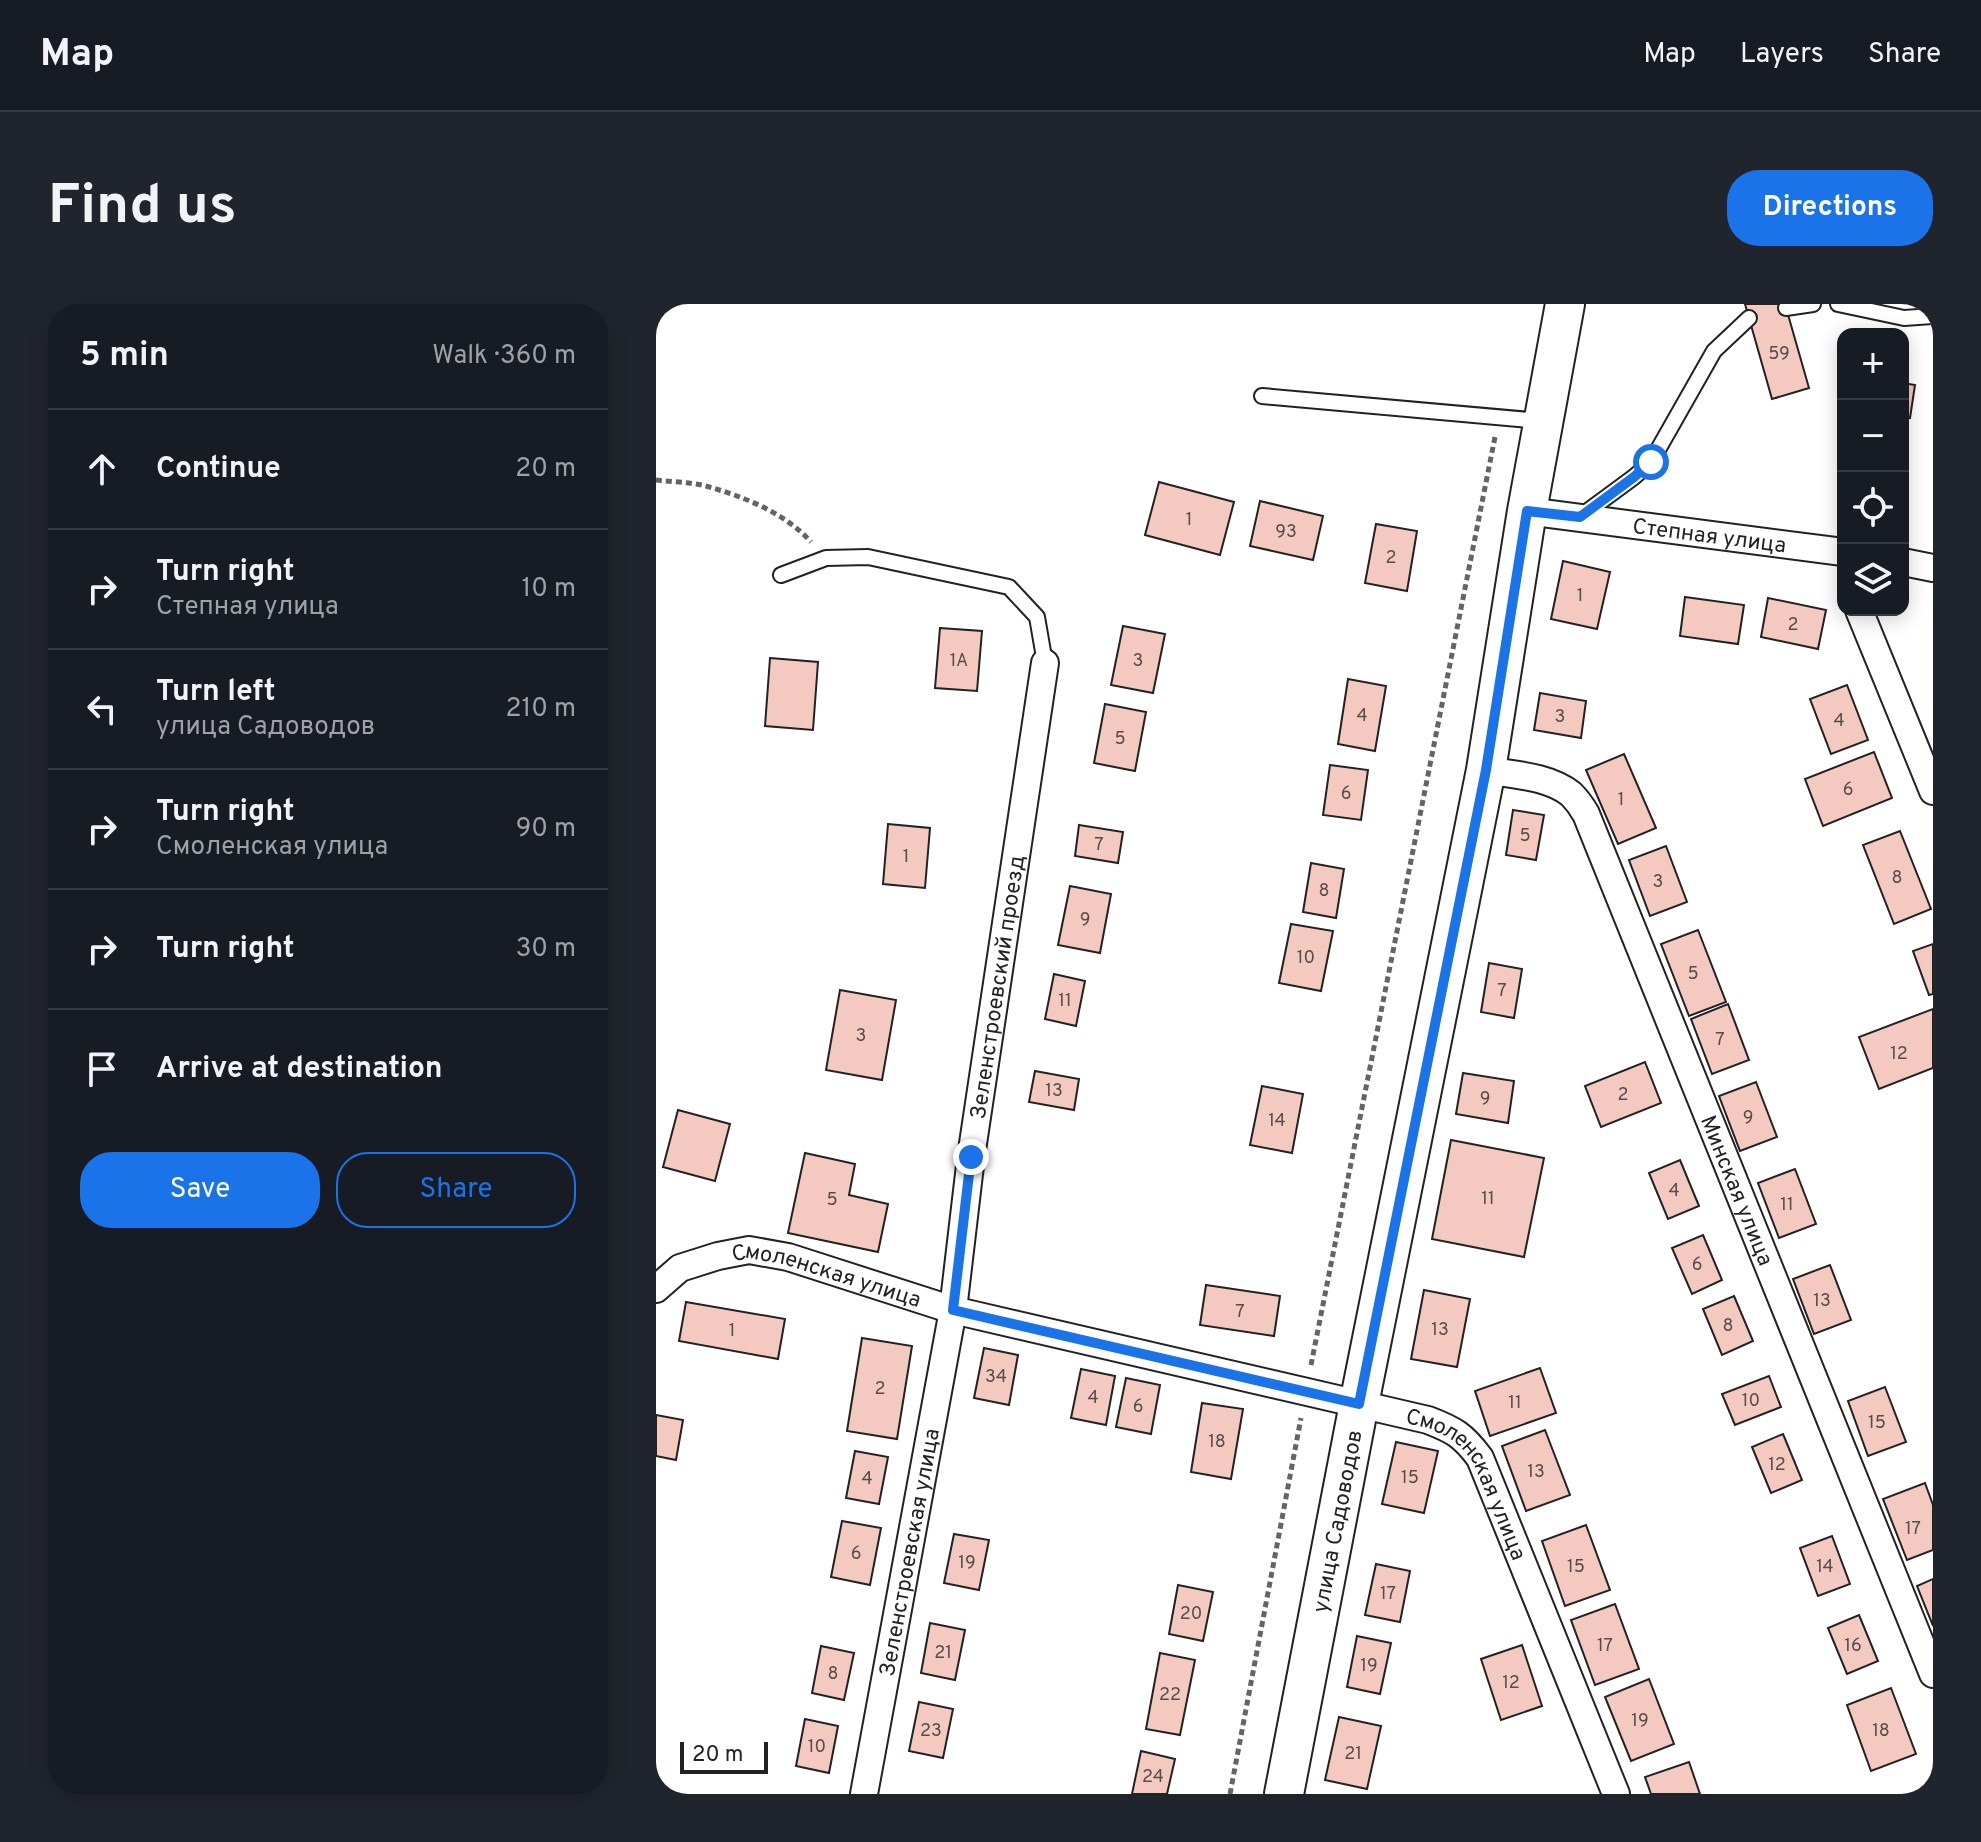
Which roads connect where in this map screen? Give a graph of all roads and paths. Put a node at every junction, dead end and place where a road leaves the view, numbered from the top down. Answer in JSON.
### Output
{"nodes":[{"id":1,"x":1565,"y":304,"type":"edge"},
{"id":2,"x":1813,"y":304,"type":"edge"},
{"id":3,"x":1838,"y":304,"type":"edge"},
{"id":4,"x":1786,"y":308,"type":"dead end"},
{"id":5,"x":1933,"y":316,"type":"edge"},
{"id":6,"x":1749,"y":318,"type":"dead end"},
{"id":7,"x":1262,"y":396,"type":"dead end"},
{"id":8,"x":1499,"y":417,"type":"junction"},
{"id":9,"x":1544,"y":421,"type":"junction"},
{"id":10,"x":656,"y":480,"type":"edge"},
{"id":11,"x":1527,"y":511,"type":"junction"},
{"id":12,"x":1580,"y":517,"type":"junction"},
{"id":13,"x":826,"y":558,"type":"junction"},
{"id":14,"x":1837,"y":558,"type":"edge"},
{"id":15,"x":781,"y":575,"type":"dead end"},
{"id":16,"x":1861,"y":616,"type":"edge"},
{"id":17,"x":1045,"y":663,"type":"joint"},
{"id":18,"x":1486,"y":770,"type":"junction"},
{"id":19,"x":1933,"y":791,"type":"edge"},
{"id":20,"x":656,"y":1289,"type":"edge"},
{"id":21,"x":953,"y":1310,"type":"junction"},
{"id":22,"x":1306,"y":1392,"type":"junction"},
{"id":23,"x":1359,"y":1404,"type":"junction"},
{"id":24,"x":1933,"y":1674,"type":"edge"},
{"id":25,"x":864,"y":1794,"type":"edge"},
{"id":26,"x":1230,"y":1794,"type":"edge"},
{"id":27,"x":1284,"y":1794,"type":"edge"},
{"id":28,"x":1616,"y":1794,"type":"edge"}],
"edges":[{"from":1,"to":9,"type":"main road","name":"улица Садоводов"},
{"from":2,"to":4,"type":"lane"},
{"from":3,"to":5,"type":"lane"},
{"from":6,"to":12,"type":"lane"},
{"from":7,"to":8,"type":"lane"},
{"from":8,"to":9,"type":"lane"},
{"from":8,"to":22,"type":"path"},
{"from":9,"to":11,"type":"main road","name":"улица Садоводов"},
{"from":10,"to":13,"type":"path"},
{"from":11,"to":12,"type":"street","name":"Степная улица"},
{"from":11,"to":18,"type":"main road","name":"улица Садоводов"},
{"from":12,"to":14,"type":"street","name":"Степная улица"},
{"from":13,"to":15,"type":"lane"},
{"from":13,"to":17,"type":"lane"},
{"from":16,"to":19,"type":"street"},
{"from":17,"to":21,"type":"street","name":"Зеленстроевский проезд"},
{"from":18,"to":23,"type":"main road","name":"улица Садоводов"},
{"from":18,"to":24,"type":"street","name":"Минская улица"},
{"from":20,"to":21,"type":"street","name":"Смоленская улица"},
{"from":21,"to":22,"type":"street","name":"Смоленская улица"},
{"from":21,"to":25,"type":"street","name":"Зеленстроевская улица"},
{"from":22,"to":23,"type":"street","name":"Смоленская улица"},
{"from":22,"to":26,"type":"path"},
{"from":23,"to":27,"type":"main road","name":"улица Садоводов"},
{"from":23,"to":28,"type":"street","name":"Смоленская улица"}]}
